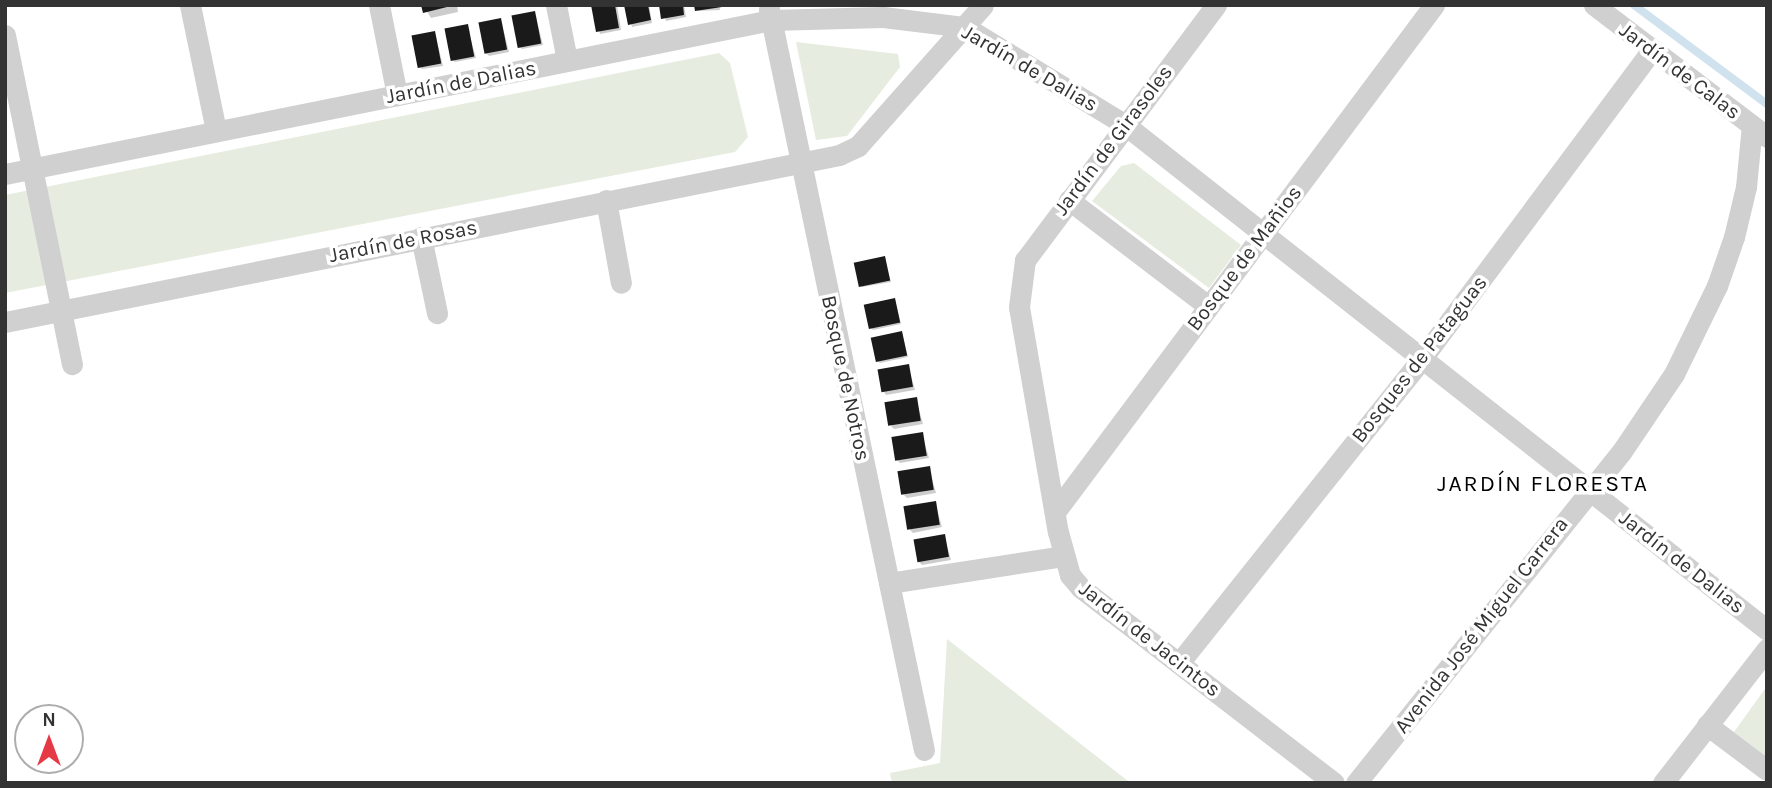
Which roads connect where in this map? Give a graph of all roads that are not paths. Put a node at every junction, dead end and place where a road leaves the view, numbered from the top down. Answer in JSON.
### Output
{"nodes":[{"id":1,"x":190,"y":5,"type":"edge"},
{"id":2,"x":379,"y":5,"type":"edge"},
{"id":3,"x":556,"y":5,"type":"edge"},
{"id":4,"x":983,"y":5,"type":"edge"},
{"id":5,"x":1216,"y":5,"type":"edge"},
{"id":6,"x":1434,"y":5,"type":"edge"},
{"id":7,"x":1594,"y":5,"type":"edge"},
{"id":8,"x":769,"y":12,"type":"edge"},
{"id":9,"x":965,"y":27,"type":"junction"},
{"id":10,"x":5,"y":35,"type":"edge"},
{"id":11,"x":1652,"y":50,"type":"junction"},
{"id":12,"x":567,"y":60,"type":"junction"},
{"id":13,"x":397,"y":95,"type":"junction"},
{"id":14,"x":1124,"y":124,"type":"junction"},
{"id":15,"x":216,"y":131,"type":"junction"},
{"id":16,"x":1760,"y":131,"type":"edge"},
{"id":17,"x":801,"y":161,"type":"junction"},
{"id":18,"x":32,"y":168,"type":"junction"},
{"id":19,"x":5,"y":174,"type":"edge"},
{"id":20,"x":606,"y":200,"type":"junction"},
{"id":21,"x":1069,"y":200,"type":"junction"},
{"id":22,"x":1264,"y":231,"type":"junction"},
{"id":23,"x":421,"y":237,"type":"junction"},
{"id":24,"x":1021,"y":280,"type":"joint"},
{"id":25,"x":621,"y":283,"type":"dead end"},
{"id":26,"x":1208,"y":306,"type":"junction"},
{"id":27,"x":61,"y":310,"type":"junction"},
{"id":28,"x":437,"y":313,"type":"dead end"},
{"id":29,"x":5,"y":322,"type":"edge"},
{"id":30,"x":1423,"y":357,"type":"junction"},
{"id":31,"x":72,"y":364,"type":"dead end"},
{"id":32,"x":1590,"y":489,"type":"junction"},
{"id":33,"x":1055,"y":512,"type":"junction"},
{"id":34,"x":1063,"y":556,"type":"junction"},
{"id":35,"x":889,"y":583,"type":"junction"},
{"id":36,"x":1767,"y":629,"type":"edge"},
{"id":37,"x":1767,"y":649,"type":"edge"},
{"id":38,"x":1179,"y":663,"type":"junction"},
{"id":39,"x":1707,"y":725,"type":"junction"},
{"id":40,"x":924,"y":750,"type":"dead end"},
{"id":41,"x":1767,"y":770,"type":"edge"},
{"id":42,"x":1334,"y":783,"type":"edge"},
{"id":43,"x":1356,"y":783,"type":"edge"},
{"id":44,"x":1662,"y":783,"type":"edge"}],
"edges":[{"from":1,"to":15,"type":"street"},
{"from":2,"to":13,"type":"street"},
{"from":3,"to":12,"type":"street"},
{"from":4,"to":9,"type":"street","name":"Jardín de Rosas"},
{"from":5,"to":14,"type":"street","name":"Jardín de Girasoles"},
{"from":6,"to":22,"type":"street","name":"Bosque de Mañios"},
{"from":7,"to":11,"type":"street","name":"Jardín de Calas"},
{"from":8,"to":9,"type":"street","name":"Jardín de Dalias"},
{"from":8,"to":12,"type":"street","name":"Jardín de Dalias"},
{"from":8,"to":17,"type":"street","name":"Bosque de Notros"},
{"from":9,"to":14,"type":"street","name":"Jardín de Dalias"},
{"from":9,"to":17,"type":"street","name":"Jardín de Rosas"},
{"from":10,"to":18,"type":"street"},
{"from":11,"to":16,"type":"street","name":"Jardín de Calas"},
{"from":11,"to":30,"type":"street","name":"Bosques de Pataguas"},
{"from":12,"to":13,"type":"street","name":"Jardín de Dalias"},
{"from":13,"to":15,"type":"street","name":"Jardín de Dalias"},
{"from":14,"to":21,"type":"street","name":"Jardín de Girasoles"},
{"from":14,"to":22,"type":"street","name":"Jardín de Dalias"},
{"from":15,"to":18,"type":"street","name":"Jardín de Dalias"},
{"from":16,"to":32,"type":"street","name":"Avenida José Miguel Carrera"},
{"from":17,"to":20,"type":"street","name":"Jardín de Rosas"},
{"from":17,"to":35,"type":"street","name":"Bosque de Notros"},
{"from":18,"to":19,"type":"street","name":"Jardín de Dalias"},
{"from":18,"to":27,"type":"street"},
{"from":20,"to":23,"type":"street","name":"Jardín de Rosas"},
{"from":20,"to":25,"type":"street"},
{"from":21,"to":24,"type":"street","name":"Jardín de Girasoles"},
{"from":21,"to":26,"type":"street"},
{"from":22,"to":26,"type":"street","name":"Bosque de Mañios"},
{"from":22,"to":30,"type":"street","name":"Jardín de Dalias"},
{"from":23,"to":27,"type":"street","name":"Jardín de Rosas"},
{"from":23,"to":28,"type":"street"},
{"from":24,"to":33,"type":"street","name":"Jardín de Jacintos"},
{"from":26,"to":33,"type":"street","name":"Bosque de Mañios"},
{"from":27,"to":29,"type":"street","name":"Jardín de Rosas"},
{"from":27,"to":31,"type":"street"},
{"from":30,"to":32,"type":"street","name":"Jardín de Dalias"},
{"from":30,"to":38,"type":"street","name":"Bosques de Pataguas"},
{"from":32,"to":36,"type":"street","name":"Jardín de Dalias"},
{"from":32,"to":43,"type":"street","name":"Avenida José Miguel Carrera"},
{"from":33,"to":34,"type":"street","name":"Jardín de Jacintos"},
{"from":34,"to":35,"type":"street"},
{"from":34,"to":38,"type":"street","name":"Jardín de Jacintos"},
{"from":35,"to":40,"type":"street","name":"Bosque de Notros"},
{"from":37,"to":39,"type":"street"},
{"from":38,"to":42,"type":"street","name":"Jardín de Jacintos"},
{"from":39,"to":41,"type":"street"},
{"from":39,"to":44,"type":"street"}]}
